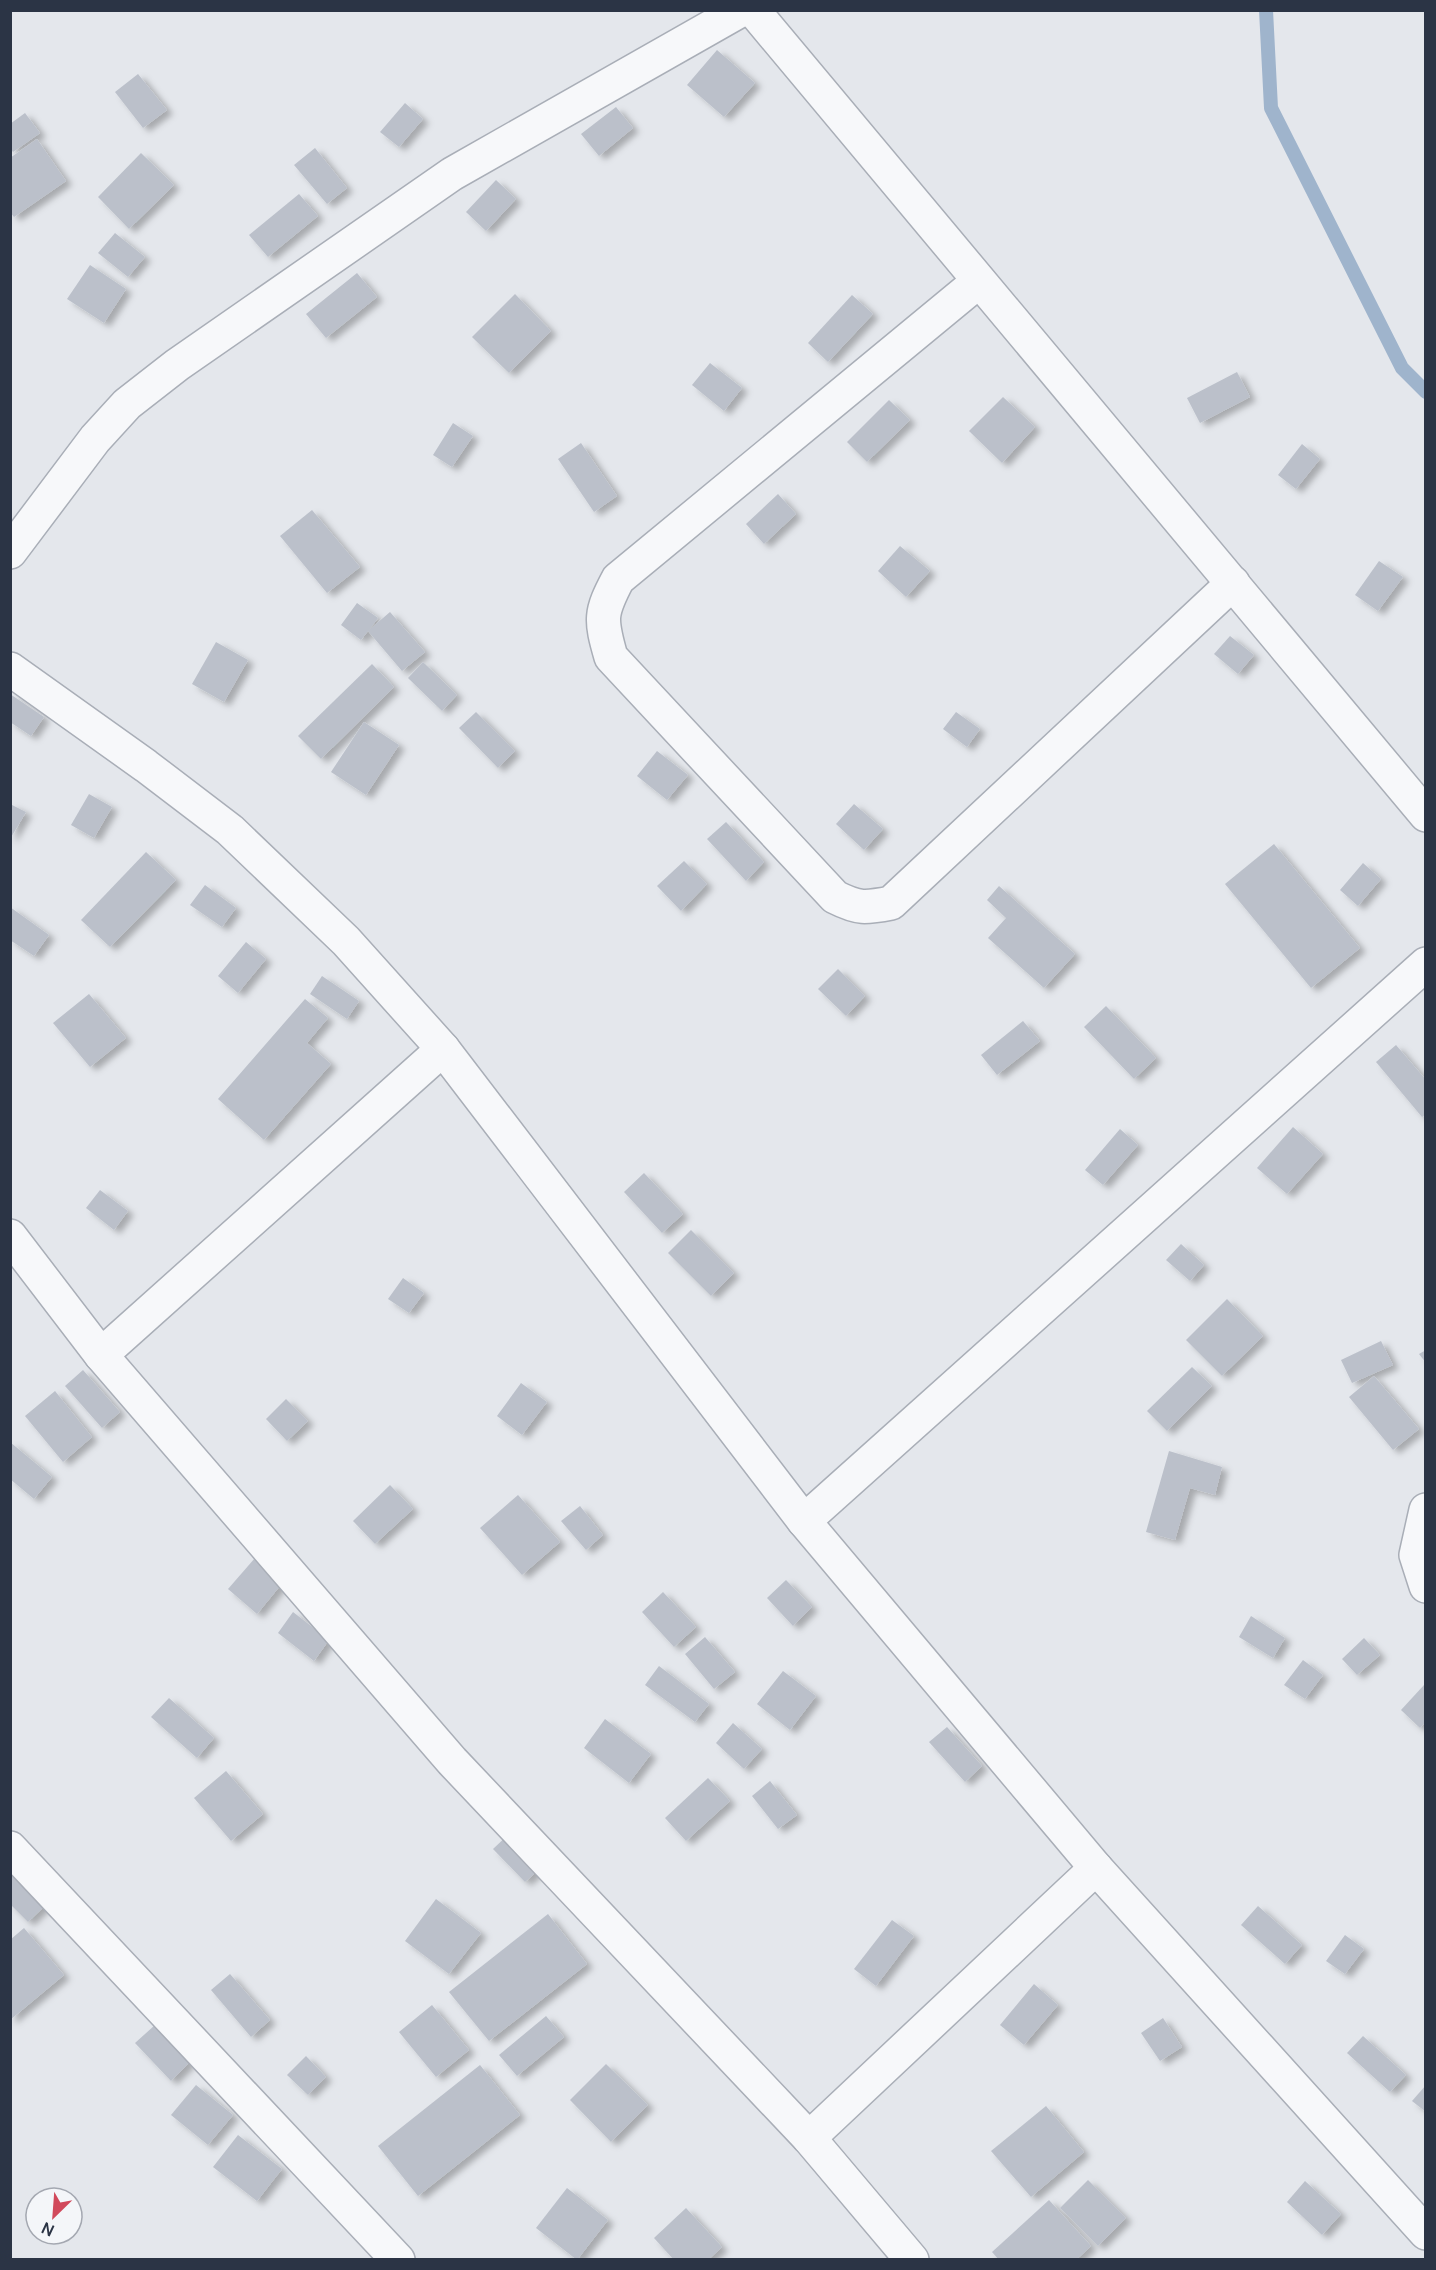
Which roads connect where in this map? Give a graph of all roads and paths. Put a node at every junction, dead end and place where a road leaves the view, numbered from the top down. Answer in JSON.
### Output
{"nodes":[{"id":1,"x":741,"y":10,"type":"edge"},
{"id":2,"x":753,"y":10,"type":"edge"},
{"id":3,"x":979,"y":281,"type":"junction"},
{"id":4,"x":10,"y":552,"type":"edge"},
{"id":5,"x":1233,"y":583,"type":"junction"},
{"id":6,"x":10,"y":669,"type":"edge"},
{"id":7,"x":1425,"y":815,"type":"edge"},
{"id":8,"x":1425,"y":964,"type":"edge"},
{"id":9,"x":443,"y":1049,"type":"junction"},
{"id":10,"x":10,"y":1236,"type":"edge"},
{"id":11,"x":101,"y":1355,"type":"junction"},
{"id":12,"x":1425,"y":1510,"type":"edge"},
{"id":13,"x":804,"y":1521,"type":"junction"},
{"id":14,"x":1425,"y":1586,"type":"edge"},
{"id":15,"x":10,"y":1848,"type":"edge"},
{"id":16,"x":1096,"y":1868,"type":"junction"},
{"id":17,"x":809,"y":2138,"type":"junction"},
{"id":18,"x":1425,"y":2233,"type":"edge"},
{"id":19,"x":398,"y":2259,"type":"edge"},
{"id":20,"x":912,"y":2259,"type":"edge"}],
"edges":[{"from":1,"to":4,"type":"street"},
{"from":2,"to":3,"type":"street"},
{"from":3,"to":5,"type":"street"},
{"from":3,"to":5,"type":"street"},
{"from":5,"to":7,"type":"street"},
{"from":6,"to":9,"type":"street"},
{"from":8,"to":13,"type":"street"},
{"from":9,"to":11,"type":"street"},
{"from":9,"to":13,"type":"street"},
{"from":10,"to":11,"type":"street"},
{"from":11,"to":17,"type":"street"},
{"from":12,"to":14,"type":"street"},
{"from":13,"to":16,"type":"street"},
{"from":15,"to":19,"type":"street"},
{"from":16,"to":17,"type":"street"},
{"from":16,"to":18,"type":"street"},
{"from":17,"to":20,"type":"street"}]}
